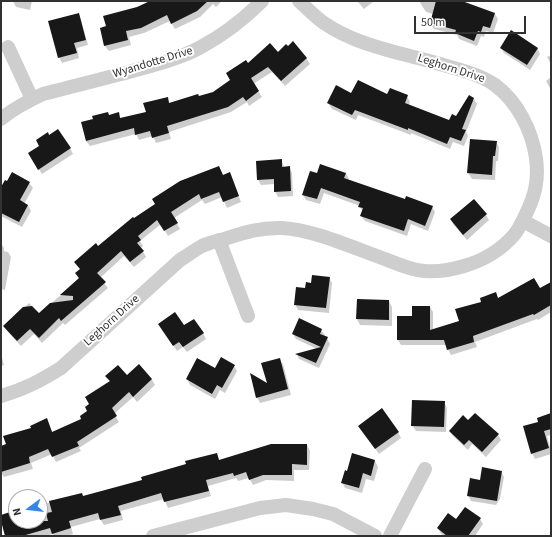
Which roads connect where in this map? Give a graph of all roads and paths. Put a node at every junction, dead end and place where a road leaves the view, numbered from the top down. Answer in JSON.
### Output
{"nodes":[{"id":1,"x":262,"y":1,"type":"edge"},
{"id":2,"x":299,"y":1,"type":"edge"},
{"id":3,"x":8,"y":47,"type":"dead end"},
{"id":4,"x":32,"y":99,"type":"junction"},
{"id":5,"x":1,"y":119,"type":"edge"},
{"id":6,"x":523,"y":221,"type":"junction"},
{"id":7,"x":551,"y":236,"type":"edge"},
{"id":8,"x":219,"y":240,"type":"junction"},
{"id":9,"x":248,"y":316,"type":"dead end"},
{"id":10,"x":1,"y":396,"type":"edge"},
{"id":11,"x":425,"y":469,"type":"dead end"},
{"id":12,"x":154,"y":536,"type":"edge"},
{"id":13,"x":375,"y":536,"type":"edge"},
{"id":14,"x":390,"y":536,"type":"edge"}],
"edges":[{"from":1,"to":4,"type":"street","name":"Wyandotte Drive"},
{"from":2,"to":6,"type":"street","name":"Leghorn Drive"},
{"from":3,"to":4,"type":"street"},
{"from":4,"to":5,"type":"street","name":"Wyandotte Drive"},
{"from":6,"to":7,"type":"street"},
{"from":6,"to":8,"type":"street","name":"Leghorn Drive"},
{"from":8,"to":9,"type":"street"},
{"from":8,"to":10,"type":"street","name":"Leghorn Drive"},
{"from":11,"to":14,"type":"street"},
{"from":12,"to":13,"type":"street"}]}
